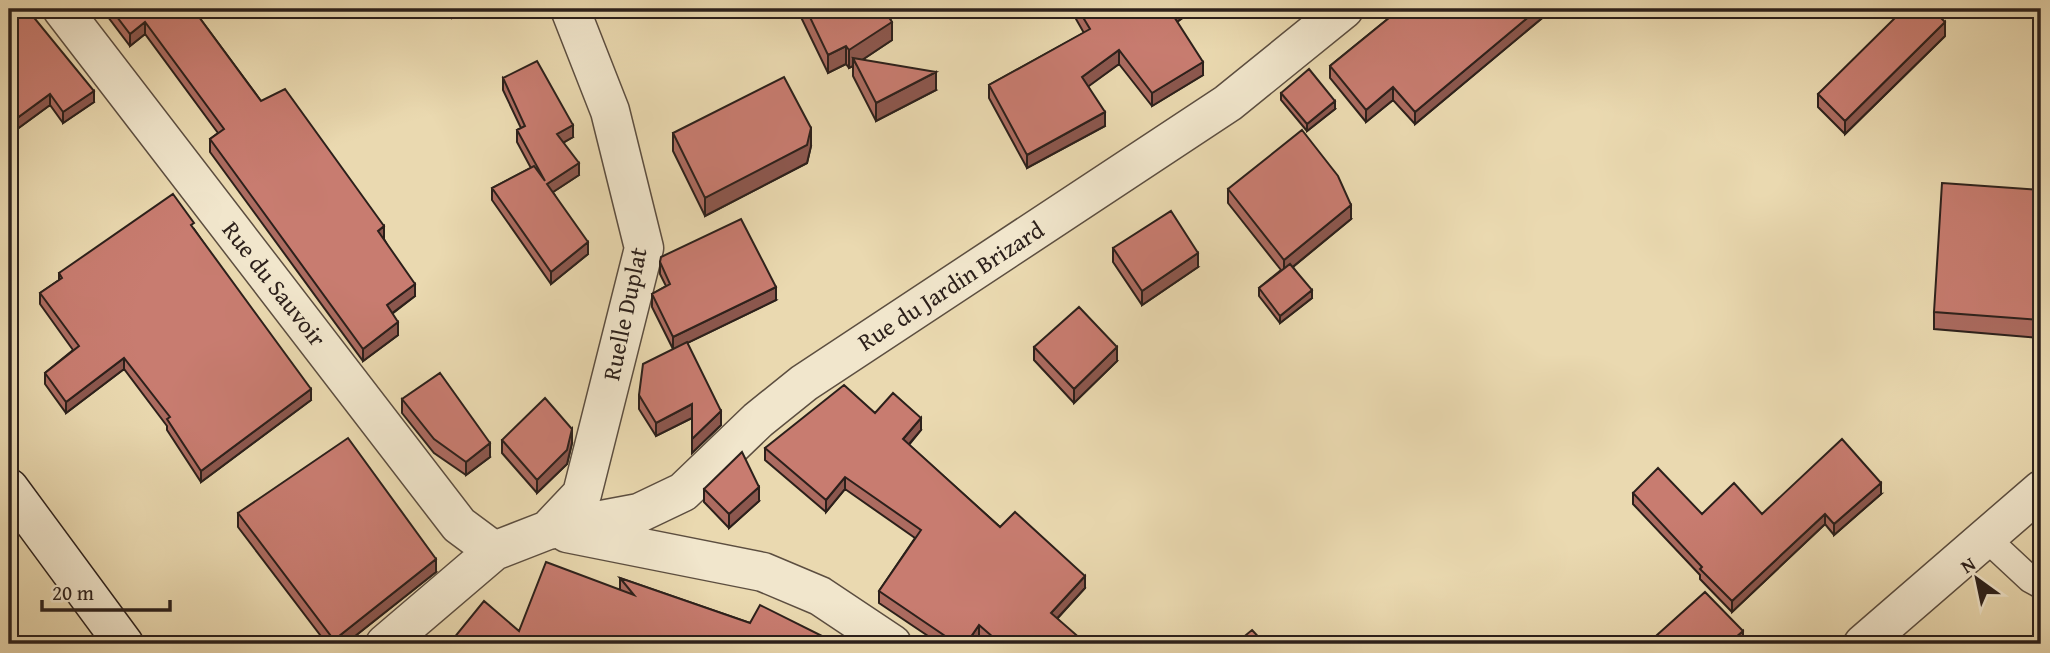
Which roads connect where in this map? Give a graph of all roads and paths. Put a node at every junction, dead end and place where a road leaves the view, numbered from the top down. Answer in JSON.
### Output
{"nodes":[{"id":1,"x":62,"y":9,"type":"edge"},
{"id":2,"x":570,"y":9,"type":"edge"},
{"id":3,"x":1344,"y":9,"type":"edge"},
{"id":4,"x":9,"y":488,"type":"edge"},
{"id":5,"x":2041,"y":490,"type":"edge"},
{"id":6,"x":548,"y":530,"type":"junction"},
{"id":7,"x":1986,"y":538,"type":"junction"},
{"id":8,"x":494,"y":551,"type":"junction"},
{"id":9,"x":2041,"y":585,"type":"edge"},
{"id":10,"x":124,"y":644,"type":"edge"},
{"id":11,"x":385,"y":644,"type":"edge"},
{"id":12,"x":892,"y":644,"type":"edge"},
{"id":13,"x":1863,"y":644,"type":"edge"}],
"edges":[{"from":1,"to":8,"type":"street","name":"Rue du Sauvoir"},
{"from":2,"to":6,"type":"street","name":"Ruelle Duplat"},
{"from":3,"to":6,"type":"street","name":"Rue du Jardin Brizard"},
{"from":4,"to":10,"type":"street"},
{"from":5,"to":7,"type":"street"},
{"from":6,"to":8,"type":"street"},
{"from":6,"to":12,"type":"street"},
{"from":7,"to":9,"type":"lane"},
{"from":7,"to":13,"type":"street"},
{"from":8,"to":11,"type":"street"}]}
